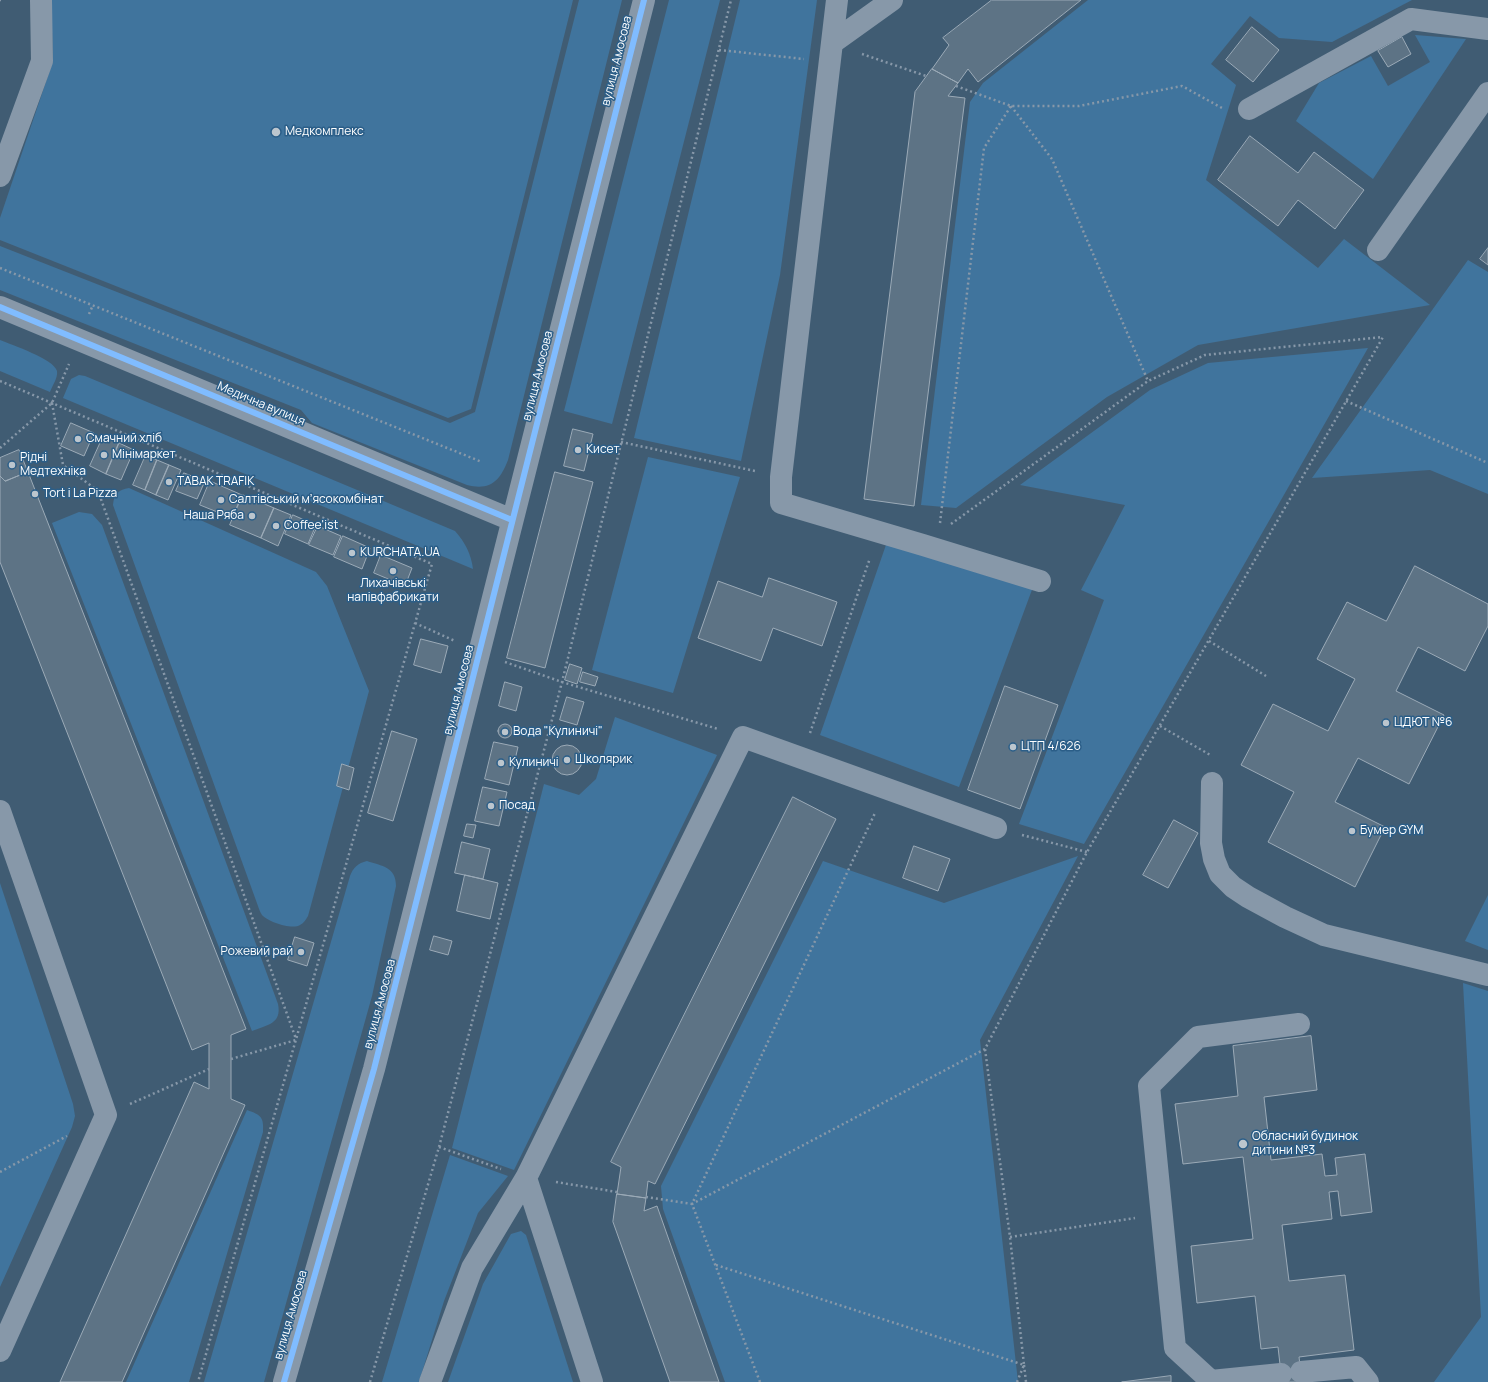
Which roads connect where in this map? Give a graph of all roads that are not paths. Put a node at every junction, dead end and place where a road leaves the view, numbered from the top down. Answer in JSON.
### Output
{"nodes":[{"id":1,"x":40,"y":0,"type":"edge"},
{"id":2,"x":644,"y":0,"type":"edge"},
{"id":3,"x":837,"y":0,"type":"edge"},
{"id":4,"x":892,"y":0,"type":"edge"},
{"id":5,"x":1488,"y":29,"type":"edge"},
{"id":6,"x":832,"y":43,"type":"junction"},
{"id":7,"x":1488,"y":93,"type":"edge"},
{"id":8,"x":1249,"y":109,"type":"dead end"},
{"id":9,"x":0,"y":176,"type":"edge"},
{"id":10,"x":1378,"y":250,"type":"dead end"},
{"id":11,"x":0,"y":307,"type":"edge"},
{"id":12,"x":512,"y":520,"type":"junction"},
{"id":13,"x":1040,"y":581,"type":"dead end"},
{"id":14,"x":1212,"y":783,"type":"dead end"},
{"id":15,"x":0,"y":811,"type":"edge"},
{"id":16,"x":996,"y":828,"type":"road end"},
{"id":17,"x":1488,"y":975,"type":"edge"},
{"id":18,"x":1299,"y":1024,"type":"dead end"},
{"id":19,"x":526,"y":1178,"type":"junction"},
{"id":20,"x":0,"y":1351,"type":"edge"},
{"id":21,"x":284,"y":1382,"type":"edge"},
{"id":22,"x":430,"y":1382,"type":"edge"},
{"id":23,"x":592,"y":1382,"type":"edge"},
{"id":24,"x":1368,"y":1382,"type":"edge"}],
"edges":[{"from":1,"to":9,"type":"street"},
{"from":2,"to":12,"type":"street","name":"вулиця Амосова"},
{"from":3,"to":6,"type":"street"},
{"from":4,"to":6,"type":"street"},
{"from":5,"to":8,"type":"street"},
{"from":6,"to":13,"type":"street"},
{"from":7,"to":10,"type":"street"},
{"from":11,"to":12,"type":"street","name":"Медична вулиця"},
{"from":12,"to":21,"type":"street","name":"вулиця Амосова"},
{"from":14,"to":17,"type":"street"},
{"from":15,"to":20,"type":"street"},
{"from":16,"to":19,"type":"street"},
{"from":18,"to":24,"type":"street"},
{"from":19,"to":22,"type":"street"},
{"from":19,"to":23,"type":"street"}]}
